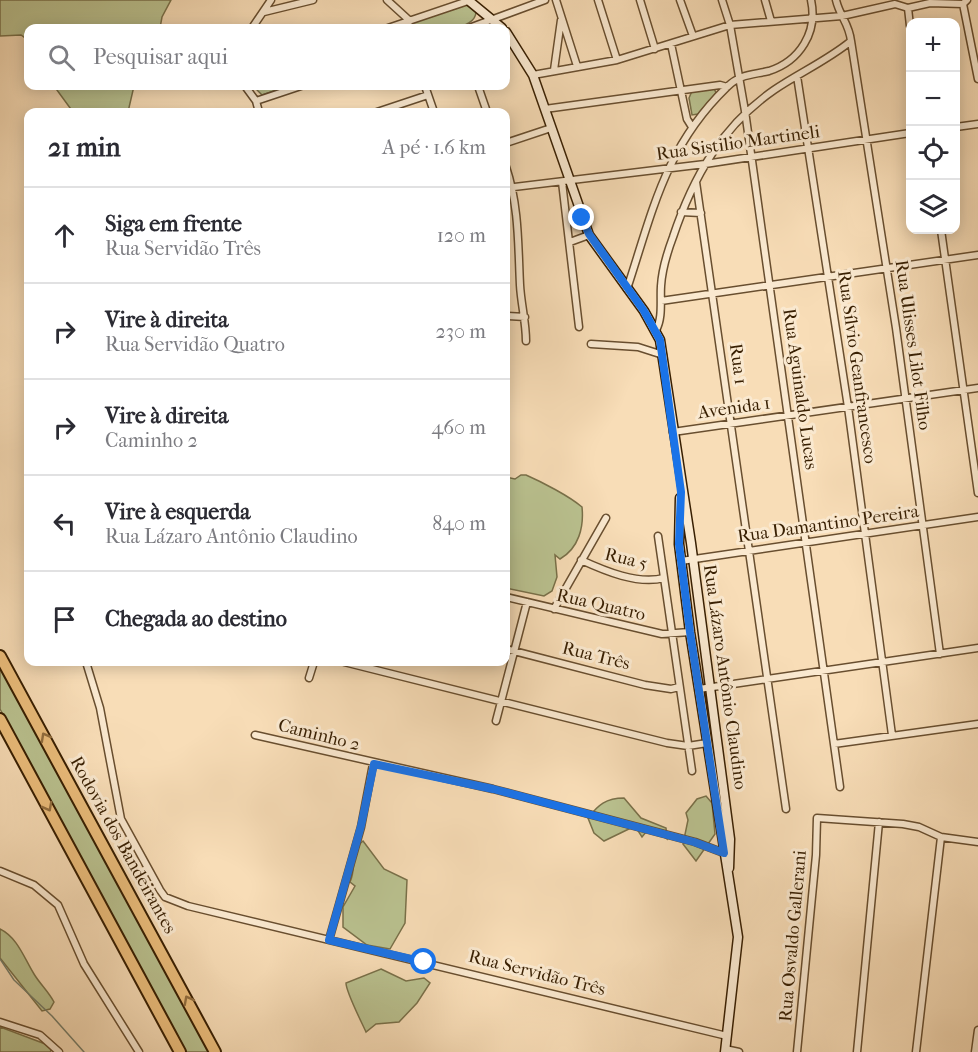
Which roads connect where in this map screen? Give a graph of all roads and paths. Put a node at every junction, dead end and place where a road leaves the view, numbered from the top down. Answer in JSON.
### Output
{"nodes":[{"id":1,"x":271,"y":0,"type":"edge"},
{"id":2,"x":313,"y":0,"type":"edge"},
{"id":3,"x":387,"y":0,"type":"edge"},
{"id":4,"x":469,"y":0,"type":"edge"},
{"id":5,"x":545,"y":0,"type":"edge"},
{"id":6,"x":556,"y":0,"type":"edge"},
{"id":7,"x":598,"y":0,"type":"edge"},
{"id":8,"x":640,"y":0,"type":"edge"},
{"id":9,"x":680,"y":0,"type":"edge"},
{"id":10,"x":722,"y":0,"type":"edge"},
{"id":11,"x":765,"y":0,"type":"edge"},
{"id":12,"x":811,"y":0,"type":"edge"},
{"id":13,"x":836,"y":0,"type":"edge"},
{"id":14,"x":965,"y":2,"type":"edge"},
{"id":15,"x":888,"y":3,"type":"edge"},
{"id":16,"x":908,"y":8,"type":"junction"},
{"id":17,"x":264,"y":12,"type":"junction"},
{"id":18,"x":842,"y":16,"type":"junction"},
{"id":19,"x":562,"y":18,"type":"junction"},
{"id":20,"x":813,"y":18,"type":"junction"},
{"id":21,"x":909,"y":18,"type":"edge"},
{"id":22,"x":492,"y":19,"type":"junction"},
{"id":23,"x":410,"y":21,"type":"junction"},
{"id":24,"x":771,"y":21,"type":"junction"},
{"id":25,"x":255,"y":24,"type":"edge"},
{"id":26,"x":401,"y":24,"type":"edge"},
{"id":27,"x":479,"y":24,"type":"edge"},
{"id":28,"x":498,"y":24,"type":"edge"},
{"id":29,"x":730,"y":25,"type":"junction"},
{"id":30,"x":693,"y":36,"type":"junction"},
{"id":31,"x":510,"y":38,"type":"edge"},
{"id":32,"x":851,"y":41,"type":"junction"},
{"id":33,"x":671,"y":44,"type":"junction"},
{"id":34,"x":655,"y":49,"type":"junction"},
{"id":35,"x":617,"y":60,"type":"junction"},
{"id":36,"x":577,"y":66,"type":"junction"},
{"id":37,"x":554,"y":70,"type":"junction"},
{"id":38,"x":533,"y":75,"type":"junction"},
{"id":39,"x":738,"y":76,"type":"junction"},
{"id":40,"x":797,"y":76,"type":"junction"},
{"id":41,"x":978,"y":79,"type":"edge"},
{"id":42,"x":727,"y":87,"type":"junction"},
{"id":43,"x":248,"y":90,"type":"edge"},
{"id":44,"x":289,"y":90,"type":"edge"},
{"id":45,"x":426,"y":90,"type":"edge"},
{"id":46,"x":479,"y":90,"type":"edge"},
{"id":47,"x":681,"y":90,"type":"junction"},
{"id":48,"x":428,"y":95,"type":"junction"},
{"id":49,"x":256,"y":101,"type":"junction"},
{"id":50,"x":258,"y":108,"type":"edge"},
{"id":51,"x":389,"y":108,"type":"edge"},
{"id":52,"x":433,"y":108,"type":"edge"},
{"id":53,"x":486,"y":108,"type":"edge"},
{"id":54,"x":545,"y":108,"type":"junction"},
{"id":55,"x":745,"y":111,"type":"junction"},
{"id":56,"x":978,"y":124,"type":"edge"},
{"id":57,"x":960,"y":126,"type":"edge"},
{"id":58,"x":692,"y":127,"type":"junction"},
{"id":59,"x":551,"y":128,"type":"junction"},
{"id":60,"x":906,"y":134,"type":"edge"},
{"id":61,"x":866,"y":140,"type":"junction"},
{"id":62,"x":510,"y":142,"type":"edge"},
{"id":63,"x":809,"y":148,"type":"junction"},
{"id":64,"x":752,"y":156,"type":"junction"},
{"id":65,"x":705,"y":164,"type":"junction"},
{"id":66,"x":668,"y":169,"type":"junction"},
{"id":67,"x":566,"y":182,"type":"junction"},
{"id":68,"x":696,"y":182,"type":"junction"},
{"id":69,"x":510,"y":188,"type":"edge"},
{"id":70,"x":510,"y":192,"type":"edge"},
{"id":71,"x":681,"y":213,"type":"junction"},
{"id":72,"x":701,"y":213,"type":"junction"},
{"id":73,"x":589,"y":234,"type":"junction"},
{"id":74,"x":942,"y":234,"type":"edge"},
{"id":75,"x":570,"y":242,"type":"junction"},
{"id":76,"x":978,"y":255,"type":"edge"},
{"id":77,"x":945,"y":258,"type":"junction"},
{"id":78,"x":886,"y":268,"type":"junction"},
{"id":79,"x":828,"y":276,"type":"junction"},
{"id":80,"x":770,"y":285,"type":"junction"},
{"id":81,"x":627,"y":289,"type":"junction"},
{"id":82,"x":713,"y":293,"type":"junction"},
{"id":83,"x":661,"y":301,"type":"junction"},
{"id":84,"x":510,"y":316,"type":"edge"},
{"id":85,"x":525,"y":317,"type":"junction"},
{"id":86,"x":579,"y":327,"type":"dead end"},
{"id":87,"x":656,"y":330,"type":"junction"},
{"id":88,"x":526,"y":341,"type":"dead end"},
{"id":89,"x":591,"y":344,"type":"dead end"},
{"id":90,"x":663,"y":355,"type":"junction"},
{"id":91,"x":978,"y":388,"type":"edge"},
{"id":92,"x":963,"y":390,"type":"junction"},
{"id":93,"x":906,"y":399,"type":"junction"},
{"id":94,"x":848,"y":407,"type":"junction"},
{"id":95,"x":789,"y":415,"type":"junction"},
{"id":96,"x":731,"y":424,"type":"junction"},
{"id":97,"x":673,"y":432,"type":"junction"},
{"id":98,"x":681,"y":492,"type":"junction"},
{"id":99,"x":978,"y":493,"type":"edge"},
{"id":100,"x":978,"y":517,"type":"edge"},
{"id":101,"x":606,"y":518,"type":"dead end"},
{"id":102,"x":924,"y":525,"type":"junction"},
{"id":103,"x":865,"y":534,"type":"junction"},
{"id":104,"x":658,"y":536,"type":"dead end"},
{"id":105,"x":807,"y":542,"type":"junction"},
{"id":106,"x":749,"y":551,"type":"junction"},
{"id":107,"x":692,"y":559,"type":"junction"},
{"id":108,"x":581,"y":561,"type":"junction"},
{"id":109,"x":681,"y":561,"type":"junction"},
{"id":110,"x":664,"y":578,"type":"junction"},
{"id":111,"x":510,"y":598,"type":"edge"},
{"id":112,"x":527,"y":602,"type":"junction"},
{"id":113,"x":554,"y":609,"type":"junction"},
{"id":114,"x":690,"y":632,"type":"junction"},
{"id":115,"x":673,"y":635,"type":"junction"},
{"id":116,"x":978,"y":648,"type":"edge"},
{"id":117,"x":510,"y":650,"type":"edge"},
{"id":118,"x":514,"y":651,"type":"junction"},
{"id":119,"x":940,"y":654,"type":"junction"},
{"id":120,"x":0,"y":656,"type":"edge"},
{"id":121,"x":884,"y":663,"type":"junction"},
{"id":122,"x":87,"y":666,"type":"edge"},
{"id":123,"x":313,"y":666,"type":"edge"},
{"id":124,"x":361,"y":666,"type":"edge"},
{"id":125,"x":825,"y":671,"type":"junction"},
{"id":126,"x":309,"y":678,"type":"dead end"},
{"id":127,"x":767,"y":679,"type":"junction"},
{"id":128,"x":679,"y":687,"type":"junction"},
{"id":129,"x":710,"y":687,"type":"junction"},
{"id":130,"x":699,"y":689,"type":"junction"},
{"id":131,"x":501,"y":700,"type":"junction"},
{"id":132,"x":0,"y":719,"type":"edge"},
{"id":133,"x":496,"y":721,"type":"dead end"},
{"id":134,"x":978,"y":724,"type":"edge"},
{"id":135,"x":255,"y":735,"type":"dead end"},
{"id":136,"x":892,"y":735,"type":"junction"},
{"id":137,"x":707,"y":743,"type":"junction"},
{"id":138,"x":834,"y":744,"type":"junction"},
{"id":139,"x":688,"y":746,"type":"junction"},
{"id":140,"x":374,"y":764,"type":"junction"},
{"id":141,"x":692,"y":771,"type":"dead end"},
{"id":142,"x":840,"y":787,"type":"dead end"},
{"id":143,"x":786,"y":809,"type":"dead end"},
{"id":144,"x":879,"y":822,"type":"junction"},
{"id":145,"x":941,"y":837,"type":"junction"},
{"id":146,"x":978,"y":842,"type":"edge"},
{"id":147,"x":724,"y":853,"type":"junction"},
{"id":148,"x":729,"y":868,"type":"junction"},
{"id":149,"x":0,"y":871,"type":"edge"},
{"id":150,"x":329,"y":940,"type":"junction"},
{"id":151,"x":0,"y":1022,"type":"edge"},
{"id":152,"x":978,"y":1030,"type":"edge"},
{"id":153,"x":727,"y":1036,"type":"junction"},
{"id":154,"x":725,"y":1050,"type":"edge"},
{"id":155,"x":59,"y":1052,"type":"edge"},
{"id":156,"x":139,"y":1052,"type":"edge"},
{"id":157,"x":180,"y":1052,"type":"edge"},
{"id":158,"x":215,"y":1052,"type":"edge"},
{"id":159,"x":737,"y":1052,"type":"edge"},
{"id":160,"x":797,"y":1052,"type":"edge"},
{"id":161,"x":857,"y":1052,"type":"edge"},
{"id":162,"x":916,"y":1052,"type":"edge"},
{"id":163,"x":975,"y":1052,"type":"edge"}],
"edges":[{"from":1,"to":17,"type":"street"},
{"from":2,"to":17,"type":"street"},
{"from":3,"to":23,"type":"street"},
{"from":4,"to":22,"type":"main road"},
{"from":4,"to":23,"type":"street"},
{"from":5,"to":22,"type":"street"},
{"from":6,"to":19,"type":"street"},
{"from":7,"to":35,"type":"street"},
{"from":8,"to":34,"type":"street"},
{"from":9,"to":30,"type":"street"},
{"from":10,"to":29,"type":"street","name":"Rua Aguinaldo Lucas"},
{"from":11,"to":24,"type":"street"},
{"from":12,"to":20,"type":"street"},
{"from":13,"to":18,"type":"street","name":"Rua Ulisses Lilot Filho"},
{"from":14,"to":16,"type":"street"},
{"from":14,"to":41,"type":"street"},
{"from":15,"to":16,"type":"street"},
{"from":15,"to":18,"type":"street"},
{"from":16,"to":21,"type":"street"},
{"from":17,"to":25,"type":"street"},
{"from":18,"to":20,"type":"street"},
{"from":18,"to":32,"type":"street","name":"Rua Ulisses Lilot Filho"},
{"from":19,"to":36,"type":"street"},
{"from":19,"to":37,"type":"street"},
{"from":20,"to":24,"type":"street"},
{"from":20,"to":39,"type":"street"},
{"from":22,"to":27,"type":"street"},
{"from":22,"to":28,"type":"main road"},
{"from":23,"to":26,"type":"street"},
{"from":24,"to":29,"type":"street"},
{"from":29,"to":30,"type":"street"},
{"from":29,"to":39,"type":"street","name":"Rua Aguinaldo Lucas"},
{"from":30,"to":33,"type":"street"},
{"from":31,"to":38,"type":"main road","name":"Rua Lázaro Antônio Claudino"},
{"from":32,"to":40,"type":"street"},
{"from":32,"to":61,"type":"street","name":"Rua Ulisses Lilot Filho"},
{"from":33,"to":34,"type":"street"},
{"from":33,"to":47,"type":"street"},
{"from":34,"to":35,"type":"street"},
{"from":35,"to":36,"type":"street"},
{"from":36,"to":37,"type":"street"},
{"from":37,"to":38,"type":"street"},
{"from":38,"to":54,"type":"main road","name":"Rua Lázaro Antônio Claudino"},
{"from":39,"to":42,"type":"street"},
{"from":39,"to":55,"type":"street","name":"Rua Aguinaldo Lucas"},
{"from":40,"to":55,"type":"street"},
{"from":40,"to":63,"type":"street","name":"Rua Sílvio Geanfrancesco"},
{"from":42,"to":47,"type":"street"},
{"from":42,"to":58,"type":"street"},
{"from":43,"to":49,"type":"street"},
{"from":44,"to":49,"type":"street"},
{"from":45,"to":48,"type":"street"},
{"from":46,"to":53,"type":"street"},
{"from":47,"to":54,"type":"street"},
{"from":47,"to":58,"type":"street"},
{"from":48,"to":51,"type":"street"},
{"from":48,"to":52,"type":"street"},
{"from":49,"to":50,"type":"street"},
{"from":54,"to":59,"type":"main road","name":"Rua Lázaro Antônio Claudino"},
{"from":55,"to":64,"type":"street","name":"Rua Aguinaldo Lucas"},
{"from":55,"to":65,"type":"street"},
{"from":56,"to":57,"type":"street"},
{"from":58,"to":66,"type":"street"},
{"from":59,"to":62,"type":"street"},
{"from":59,"to":67,"type":"main road","name":"Rua Lázaro Antônio Claudino"},
{"from":60,"to":61,"type":"street","name":"Rua Sistilio Martineli"},
{"from":61,"to":63,"type":"street","name":"Rua Sistilio Martineli"},
{"from":61,"to":78,"type":"street","name":"Rua Ulisses Lilot Filho"},
{"from":63,"to":64,"type":"street","name":"Rua Sistilio Martineli"},
{"from":63,"to":79,"type":"street","name":"Rua Sílvio Geanfrancesco"},
{"from":64,"to":65,"type":"street","name":"Rua Sistilio Martineli"},
{"from":64,"to":80,"type":"street","name":"Rua Aguinaldo Lucas"},
{"from":65,"to":66,"type":"street","name":"Rua Sistilio Martineli"},
{"from":65,"to":68,"type":"street"},
{"from":66,"to":67,"type":"street","name":"Rua Sistilio Martineli"},
{"from":66,"to":81,"type":"street"},
{"from":67,"to":69,"type":"street","name":"Rua Sistilio Martineli"},
{"from":67,"to":73,"type":"main road","name":"Rua Lázaro Antônio Claudino"},
{"from":67,"to":75,"type":"street"},
{"from":68,"to":71,"type":"street"},
{"from":68,"to":72,"type":"street","name":"Rua 1"},
{"from":70,"to":85,"type":"street"},
{"from":71,"to":72,"type":"street"},
{"from":71,"to":83,"type":"street"},
{"from":72,"to":82,"type":"street","name":"Rua 1"},
{"from":73,"to":75,"type":"street"},
{"from":73,"to":81,"type":"main road","name":"Rua Lázaro Antônio Claudino"},
{"from":74,"to":77,"type":"street"},
{"from":75,"to":86,"type":"street"},
{"from":76,"to":77,"type":"street"},
{"from":77,"to":78,"type":"street"},
{"from":77,"to":92,"type":"street"},
{"from":78,"to":79,"type":"street"},
{"from":78,"to":93,"type":"street","name":"Rua Ulisses Lilot Filho"},
{"from":79,"to":80,"type":"street"},
{"from":79,"to":94,"type":"street","name":"Rua Sílvio Geanfrancesco"},
{"from":80,"to":82,"type":"street"},
{"from":80,"to":95,"type":"street","name":"Rua Aguinaldo Lucas"},
{"from":81,"to":87,"type":"main road","name":"Rua Lázaro Antônio Claudino"},
{"from":82,"to":83,"type":"street"},
{"from":82,"to":96,"type":"street","name":"Rua 1"},
{"from":83,"to":87,"type":"street"},
{"from":84,"to":85,"type":"street"},
{"from":85,"to":88,"type":"street"},
{"from":87,"to":90,"type":"main road","name":"Rua Lázaro Antônio Claudino"},
{"from":89,"to":90,"type":"street"},
{"from":90,"to":97,"type":"main road","name":"Rua Lázaro Antônio Claudino"},
{"from":91,"to":92,"type":"street","name":"Avenida 1"},
{"from":92,"to":93,"type":"street","name":"Avenida 1"},
{"from":92,"to":99,"type":"street"},
{"from":93,"to":94,"type":"street","name":"Avenida 1"},
{"from":93,"to":102,"type":"street","name":"Rua Ulisses Lilot Filho"},
{"from":94,"to":95,"type":"street","name":"Avenida 1"},
{"from":94,"to":103,"type":"street","name":"Rua Sílvio Geanfrancesco"},
{"from":95,"to":96,"type":"street","name":"Avenida 1"},
{"from":95,"to":105,"type":"street","name":"Rua Aguinaldo Lucas"},
{"from":96,"to":97,"type":"street","name":"Avenida 1"},
{"from":96,"to":106,"type":"street","name":"Rua 1"},
{"from":97,"to":98,"type":"main road","name":"Rua Lázaro Antônio Claudino"},
{"from":98,"to":107,"type":"main road","name":"Rua Lázaro Antônio Claudino"},
{"from":98,"to":109,"type":"main road","name":"Rua Lázaro Antônio Claudino"},
{"from":100,"to":102,"type":"street","name":"Rua Damantino Pereira"},
{"from":101,"to":108,"type":"street"},
{"from":102,"to":103,"type":"street","name":"Rua Damantino Pereira"},
{"from":102,"to":119,"type":"street","name":"Rua Ulisses Lilot Filho"},
{"from":103,"to":105,"type":"street","name":"Rua Damantino Pereira"},
{"from":103,"to":121,"type":"street","name":"Rua Sílvio Geanfrancesco"},
{"from":104,"to":110,"type":"street"},
{"from":105,"to":106,"type":"street","name":"Rua Damantino Pereira"},
{"from":105,"to":125,"type":"street","name":"Rua Aguinaldo Lucas"},
{"from":106,"to":107,"type":"street","name":"Rua Damantino Pereira"},
{"from":106,"to":127,"type":"street","name":"Rua 1"},
{"from":107,"to":109,"type":"street","name":"Rua Damantino Pereira"},
{"from":107,"to":129,"type":"main road","name":"Rua Lázaro Antônio Claudino"},
{"from":108,"to":110,"type":"street","name":"Rua 5"},
{"from":108,"to":113,"type":"street"},
{"from":109,"to":114,"type":"main road","name":"Rua Lázaro Antônio Claudino"},
{"from":110,"to":115,"type":"street"},
{"from":111,"to":112,"type":"street","name":"Rua Quatro"},
{"from":112,"to":113,"type":"street","name":"Rua Quatro"},
{"from":112,"to":118,"type":"street"},
{"from":113,"to":115,"type":"street","name":"Rua Quatro"},
{"from":114,"to":115,"type":"street","name":"Rua Quatro"},
{"from":114,"to":130,"type":"main road","name":"Rua Lázaro Antônio Claudino"},
{"from":115,"to":128,"type":"street"},
{"from":116,"to":119,"type":"street"},
{"from":117,"to":118,"type":"street","name":"Rua Três"},
{"from":118,"to":128,"type":"street","name":"Rua Três"},
{"from":118,"to":131,"type":"street"},
{"from":119,"to":121,"type":"street"},
{"from":158,"to":120,"type":"highway","name":"Rodovia dos Bandeirantes","one_way":true},
{"from":121,"to":125,"type":"street"},
{"from":121,"to":136,"type":"street","name":"Rua Sílvio Geanfrancesco"},
{"from":122,"to":150,"type":"street","name":"Rua Servidão Três"},
{"from":123,"to":126,"type":"street"},
{"from":124,"to":131,"type":"street"},
{"from":125,"to":127,"type":"street"},
{"from":125,"to":138,"type":"street","name":"Rua Aguinaldo Lucas"},
{"from":127,"to":129,"type":"street"},
{"from":127,"to":143,"type":"street","name":"Rua 1"},
{"from":128,"to":139,"type":"street"},
{"from":129,"to":130,"type":"street"},
{"from":129,"to":148,"type":"main road","name":"Rua Lázaro Antônio Claudino"},
{"from":130,"to":137,"type":"main road","name":"Rua Lázaro Antônio Claudino"},
{"from":131,"to":133,"type":"street"},
{"from":131,"to":139,"type":"street"},
{"from":132,"to":157,"type":"highway","one_way":true},
{"from":134,"to":136,"type":"street"},
{"from":135,"to":140,"type":"street","name":"Caminho 2"},
{"from":136,"to":138,"type":"street"},
{"from":137,"to":139,"type":"street"},
{"from":137,"to":147,"type":"main road","name":"Rua Lázaro Antônio Claudino"},
{"from":138,"to":142,"type":"street","name":"Rua Aguinaldo Lucas"},
{"from":139,"to":141,"type":"street"},
{"from":140,"to":147,"type":"street","name":"Caminho 2"},
{"from":140,"to":150,"type":"street"},
{"from":144,"to":145,"type":"street"},
{"from":144,"to":160,"type":"street","name":"Rua Osvaldo Gallerani"},
{"from":144,"to":161,"type":"street"},
{"from":145,"to":146,"type":"street"},
{"from":145,"to":162,"type":"street"},
{"from":147,"to":148,"type":"main road","name":"Rua Lázaro Antônio Claudino"},
{"from":148,"to":153,"type":"main road","name":"Rua Lázaro Antônio Claudino"},
{"from":149,"to":156,"type":"street"},
{"from":150,"to":153,"type":"street","name":"Rua Servidão Três"},
{"from":151,"to":155,"type":"street"},
{"from":152,"to":163,"type":"street"},
{"from":153,"to":154,"type":"main road","name":"Rua Lázaro Antônio Claudino"},
{"from":154,"to":159,"type":"street"}]}
